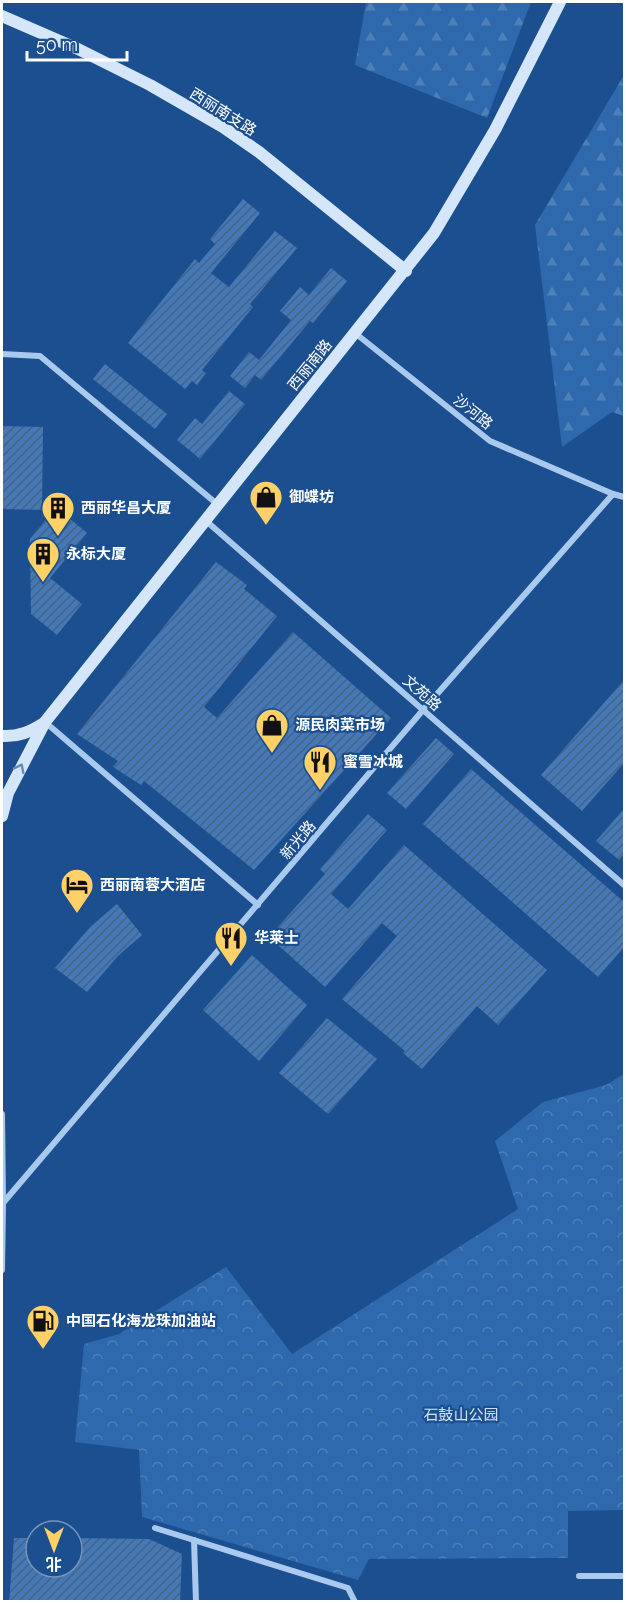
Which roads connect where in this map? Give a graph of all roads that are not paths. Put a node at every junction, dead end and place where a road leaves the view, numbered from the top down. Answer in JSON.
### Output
{"nodes":[{"id":1,"x":560,"y":2,"type":"edge"},
{"id":2,"x":2,"y":16,"type":"edge"},
{"id":3,"x":406,"y":271,"type":"junction"},
{"id":4,"x":356,"y":333,"type":"junction"},
{"id":5,"x":2,"y":354,"type":"edge"},
{"id":6,"x":613,"y":494,"type":"junction"},
{"id":7,"x":624,"y":497,"type":"edge"},
{"id":8,"x":217,"y":504,"type":"junction"},
{"id":9,"x":204,"y":520,"type":"junction"},
{"id":10,"x":423,"y":710,"type":"junction"},
{"id":11,"x":45,"y":722,"type":"junction"},
{"id":12,"x":2,"y":736,"type":"edge"},
{"id":13,"x":2,"y":816,"type":"edge"},
{"id":14,"x":624,"y":885,"type":"edge"},
{"id":15,"x":258,"y":905,"type":"junction"},
{"id":16,"x":2,"y":1114,"type":"edge"},
{"id":17,"x":3,"y":1203,"type":"junction"},
{"id":18,"x":2,"y":1270,"type":"edge"},
{"id":19,"x":155,"y":1528,"type":"dead end"},
{"id":20,"x":194,"y":1540,"type":"junction"},
{"id":21,"x":579,"y":1576,"type":"dead end"},
{"id":22,"x":624,"y":1576,"type":"edge"},
{"id":23,"x":196,"y":1602,"type":"edge"},
{"id":24,"x":355,"y":1602,"type":"edge"}],
"edges":[{"from":1,"to":3,"type":"street","name":"西丽南路"},
{"from":2,"to":3,"type":"street","name":"西丽南支路"},
{"from":3,"to":4,"type":"street","name":"西丽南路"},
{"from":4,"to":6,"type":"street","name":"沙河路"},
{"from":4,"to":8,"type":"street","name":"西丽南路"},
{"from":5,"to":8,"type":"street"},
{"from":6,"to":7,"type":"street","name":"沙河路"},
{"from":6,"to":10,"type":"street","name":"新光路"},
{"from":8,"to":9,"type":"street","name":"西丽南路"},
{"from":9,"to":10,"type":"street","name":"文苑路"},
{"from":9,"to":11,"type":"street","name":"西丽南路"},
{"from":10,"to":14,"type":"street","name":"文苑路"},
{"from":10,"to":15,"type":"street","name":"新光路"},
{"from":11,"to":12,"type":"street","name":"西丽南路"},
{"from":13,"to":11,"type":"street","name":"西丽南路","one_way":true},
{"from":11,"to":15,"type":"street"},
{"from":15,"to":17,"type":"street","name":"新光路"},
{"from":16,"to":17,"type":"street"},
{"from":17,"to":18,"type":"street"},
{"from":19,"to":20,"type":"street"},
{"from":20,"to":23,"type":"street"},
{"from":20,"to":24,"type":"street"},
{"from":21,"to":22,"type":"street"}]}
